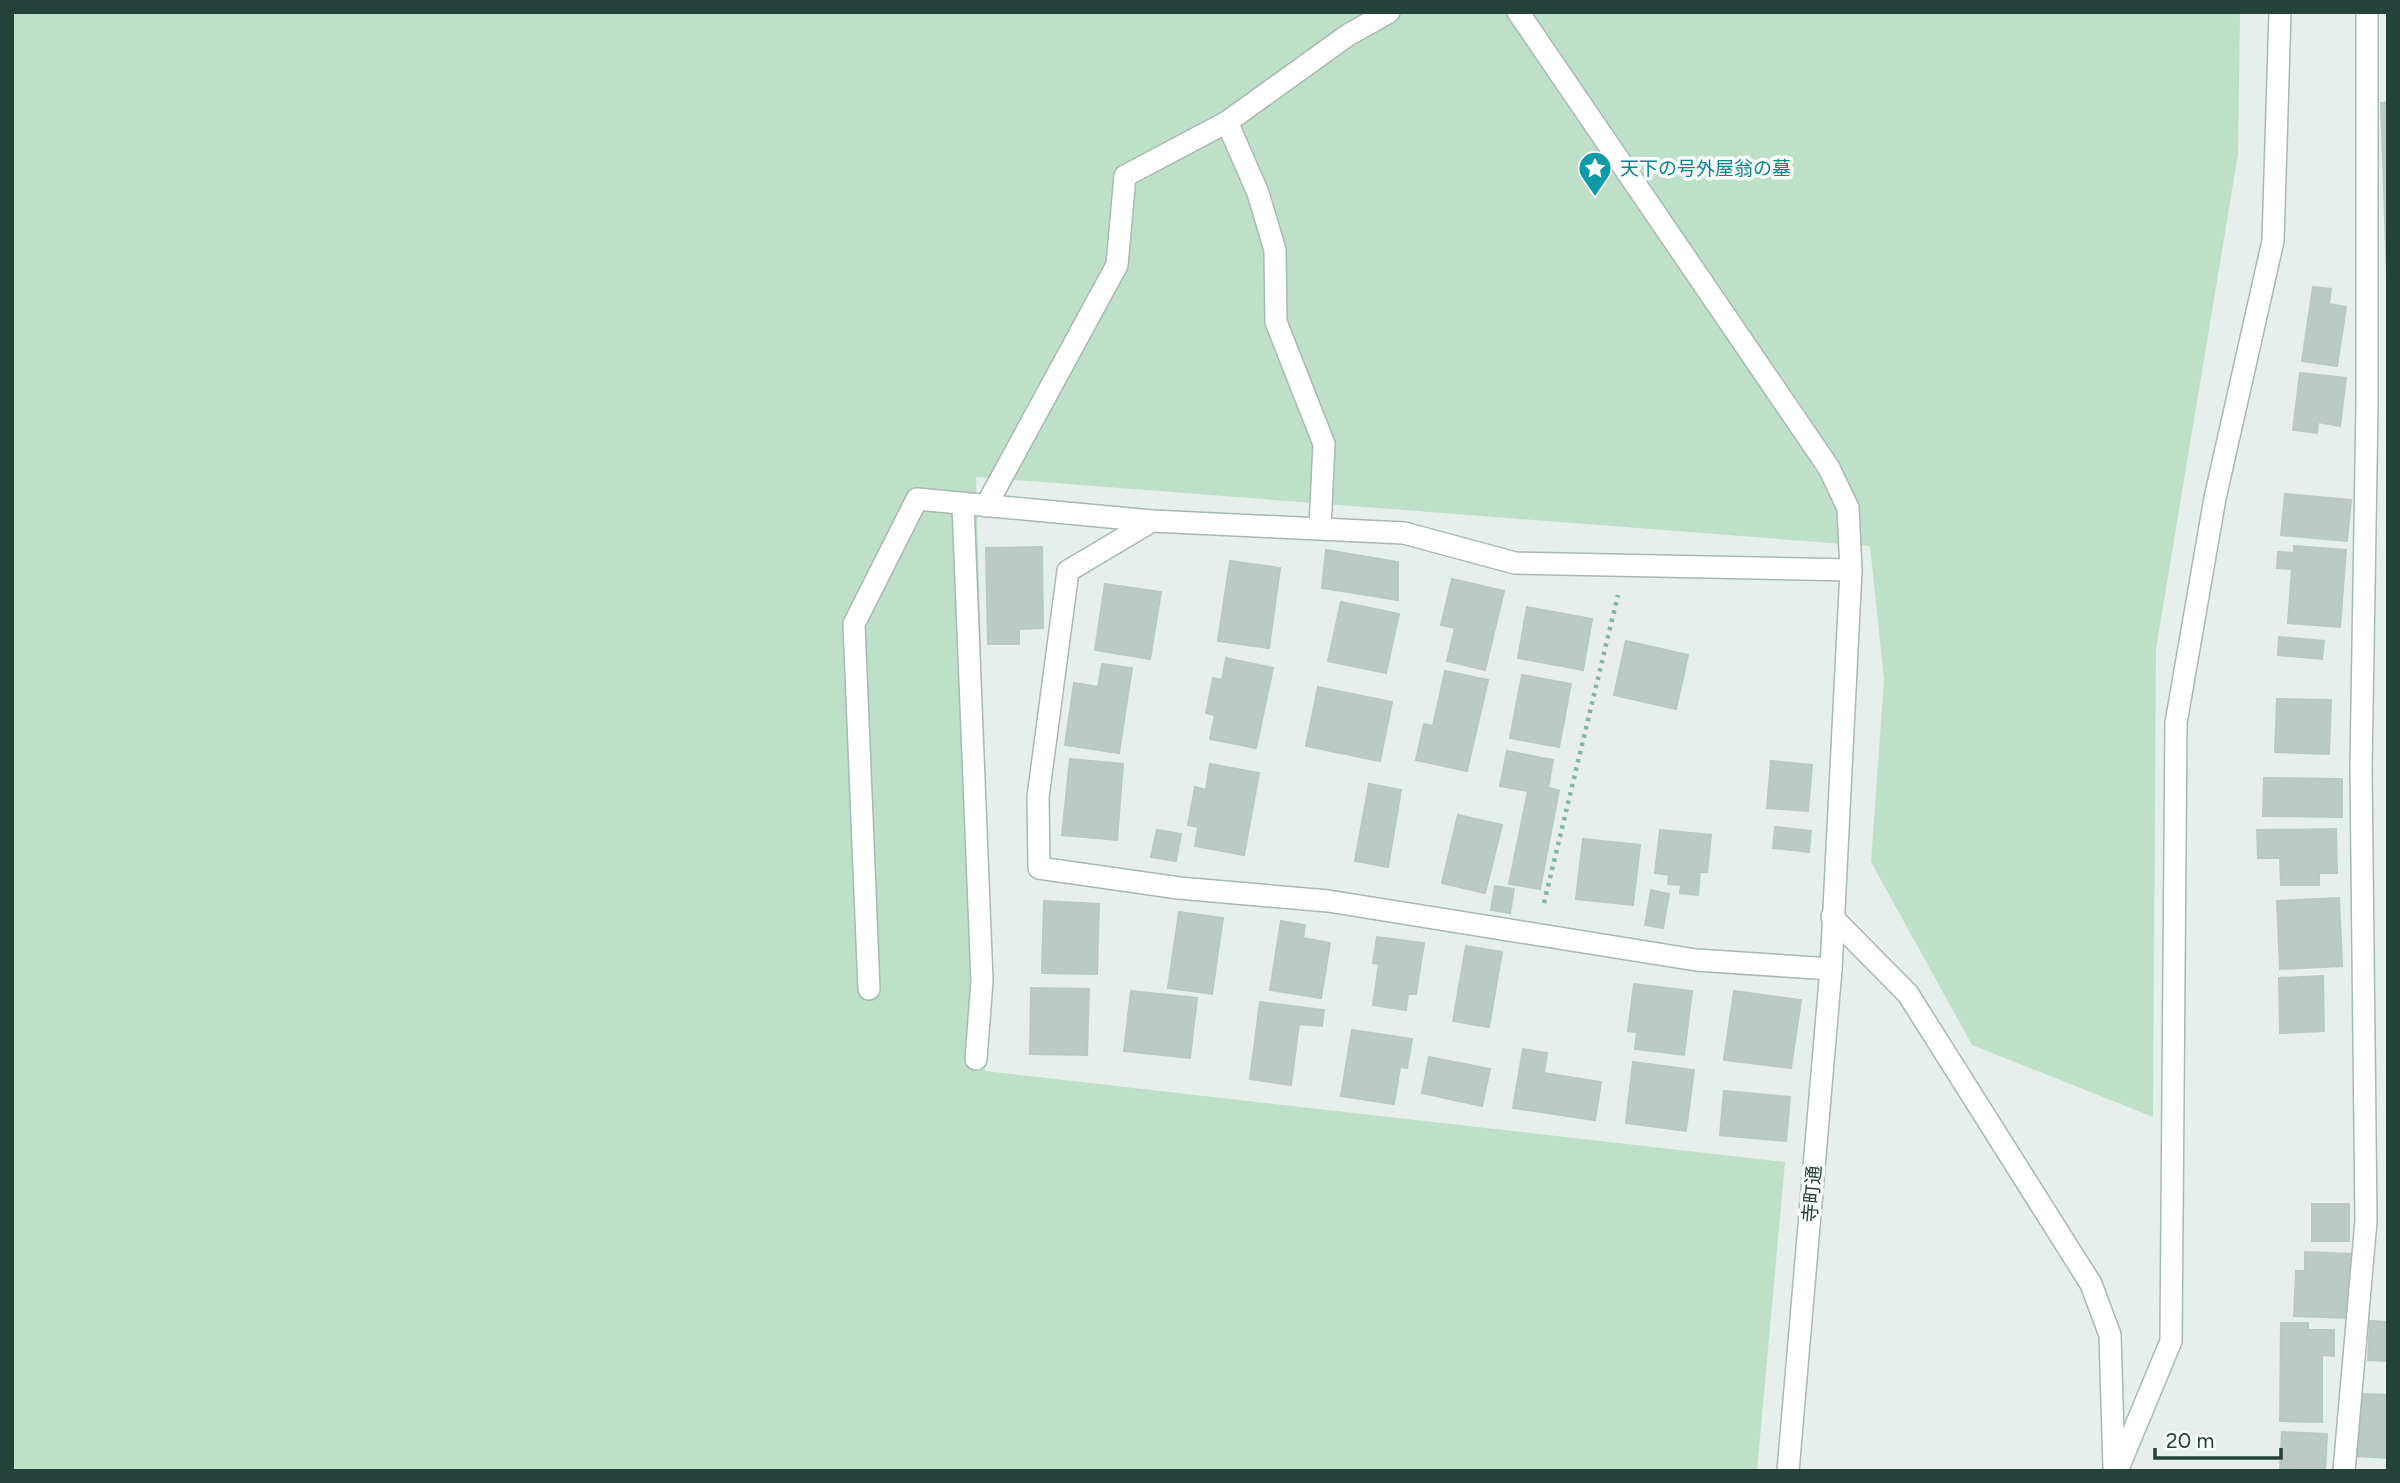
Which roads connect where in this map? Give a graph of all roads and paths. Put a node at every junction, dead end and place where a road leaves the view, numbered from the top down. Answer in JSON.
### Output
{"nodes":[{"id":1,"x":1389,"y":12,"type":"edge"},
{"id":2,"x":1518,"y":12,"type":"edge"},
{"id":3,"x":2280,"y":12,"type":"edge"},
{"id":4,"x":2367,"y":12,"type":"edge"},
{"id":5,"x":2377,"y":46,"type":"edge"},
{"id":6,"x":1227,"y":122,"type":"junction"},
{"id":7,"x":962,"y":504,"type":"junction"},
{"id":8,"x":986,"y":506,"type":"junction"},
{"id":9,"x":1153,"y":521,"type":"junction"},
{"id":10,"x":1320,"y":528,"type":"junction"},
{"id":11,"x":1625,"y":566,"type":"junction"},
{"id":12,"x":1851,"y":570,"type":"junction"},
{"id":13,"x":1832,"y":917,"type":"junction"},
{"id":14,"x":1537,"y":935,"type":"junction"},
{"id":15,"x":1831,"y":969,"type":"junction"},
{"id":16,"x":869,"y":989,"type":"dead end"},
{"id":17,"x":976,"y":1059,"type":"dead end"},
{"id":18,"x":1788,"y":1471,"type":"edge"},
{"id":19,"x":2115,"y":1471,"type":"edge"},
{"id":20,"x":2344,"y":1471,"type":"edge"}],
"edges":[{"from":1,"to":6,"type":"street"},
{"from":2,"to":12,"type":"street","name":"寺町通"},
{"from":3,"to":19,"type":"street"},
{"from":4,"to":5,"type":"street"},
{"from":5,"to":20,"type":"street"},
{"from":6,"to":8,"type":"street"},
{"from":6,"to":10,"type":"street"},
{"from":7,"to":8,"type":"street"},
{"from":7,"to":16,"type":"street"},
{"from":7,"to":17,"type":"street"},
{"from":8,"to":9,"type":"street"},
{"from":9,"to":10,"type":"street"},
{"from":9,"to":14,"type":"street"},
{"from":10,"to":11,"type":"street"},
{"from":11,"to":12,"type":"street"},
{"from":11,"to":14,"type":"path"},
{"from":12,"to":13,"type":"street","name":"寺町通"},
{"from":13,"to":15,"type":"street","name":"寺町通"},
{"from":13,"to":19,"type":"street"},
{"from":14,"to":15,"type":"street"},
{"from":15,"to":18,"type":"street","name":"寺町通"}]}
